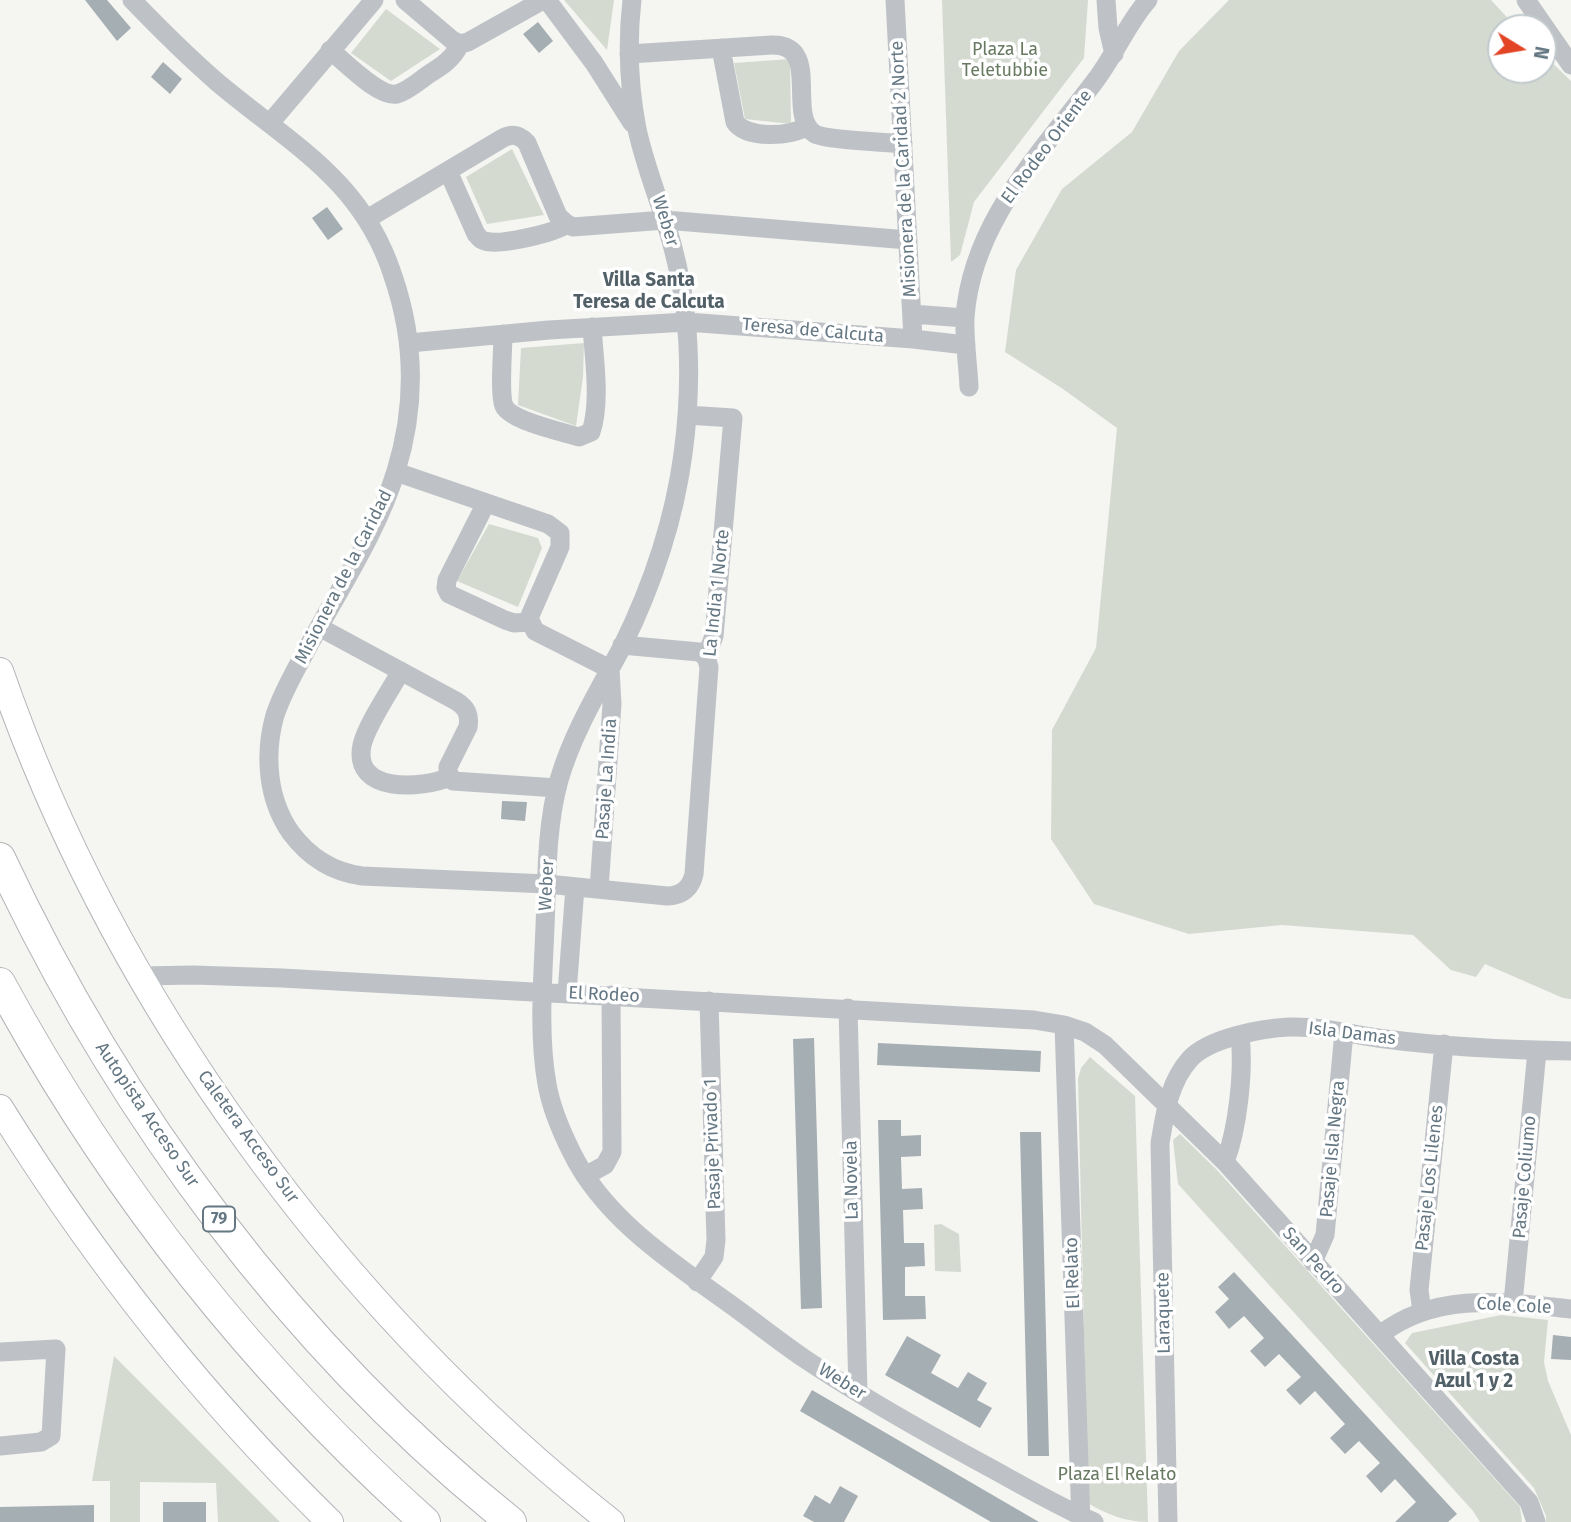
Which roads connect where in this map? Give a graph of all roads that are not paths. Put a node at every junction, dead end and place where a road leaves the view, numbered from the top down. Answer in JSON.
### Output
{"nodes":[{"id":1,"x":132,"y":0,"type":"edge"},
{"id":2,"x":374,"y":0,"type":"edge"},
{"id":3,"x":405,"y":0,"type":"edge"},
{"id":4,"x":545,"y":0,"type":"edge"},
{"id":5,"x":632,"y":0,"type":"edge"},
{"id":6,"x":895,"y":0,"type":"edge"},
{"id":7,"x":1106,"y":0,"type":"edge"},
{"id":8,"x":1148,"y":0,"type":"edge"},
{"id":9,"x":1526,"y":0,"type":"edge"},
{"id":10,"x":460,"y":44,"type":"junction"},
{"id":11,"x":721,"y":48,"type":"junction"},
{"id":12,"x":330,"y":50,"type":"junction"},
{"id":13,"x":629,"y":54,"type":"junction"},
{"id":14,"x":1114,"y":54,"type":"junction"},
{"id":15,"x":1571,"y":65,"type":"edge"},
{"id":16,"x":270,"y":123,"type":"junction"},
{"id":17,"x":807,"y":126,"type":"junction"},
{"id":18,"x":638,"y":133,"type":"junction"},
{"id":19,"x":902,"y":144,"type":"junction"},
{"id":20,"x":447,"y":171,"type":"junction"},
{"id":21,"x":367,"y":219,"type":"junction"},
{"id":22,"x":665,"y":220,"type":"junction"},
{"id":23,"x":567,"y":224,"type":"junction"},
{"id":24,"x":908,"y":240,"type":"junction"},
{"id":25,"x":912,"y":314,"type":"junction"},
{"id":26,"x":965,"y":318,"type":"junction"},
{"id":27,"x":687,"y":322,"type":"junction"},
{"id":28,"x":592,"y":327,"type":"junction"},
{"id":29,"x":503,"y":334,"type":"junction"},
{"id":30,"x":913,"y":339,"type":"junction"},
{"id":31,"x":409,"y":344,"type":"junction"},
{"id":32,"x":966,"y":345,"type":"junction"},
{"id":33,"x":969,"y":387,"type":"dead end"},
{"id":34,"x":687,"y":415,"type":"junction"},
{"id":35,"x":396,"y":472,"type":"junction"},
{"id":36,"x":486,"y":503,"type":"junction"},
{"id":37,"x":529,"y":622,"type":"junction"},
{"id":38,"x":319,"y":627,"type":"junction"},
{"id":39,"x":622,"y":645,"type":"junction"},
{"id":40,"x":706,"y":657,"type":"junction"},
{"id":41,"x":0,"y":670,"type":"edge"},
{"id":42,"x":610,"y":670,"type":"junction"},
{"id":43,"x":401,"y":671,"type":"junction"},
{"id":44,"x":450,"y":777,"type":"junction"},
{"id":45,"x":557,"y":788,"type":"junction"},
{"id":46,"x":0,"y":858,"type":"edge"},
{"id":47,"x":547,"y":884,"type":"junction"},
{"id":48,"x":575,"y":887,"type":"junction"},
{"id":49,"x":599,"y":889,"type":"junction"},
{"id":50,"x":685,"y":891,"type":"joint"},
{"id":51,"x":142,"y":976,"type":"junction"},
{"id":52,"x":0,"y":983,"type":"edge"},
{"id":53,"x":542,"y":992,"type":"junction"},
{"id":54,"x":567,"y":993,"type":"junction"},
{"id":55,"x":611,"y":995,"type":"junction"},
{"id":56,"x":709,"y":1000,"type":"junction"},
{"id":57,"x":848,"y":1008,"type":"junction"},
{"id":58,"x":1065,"y":1025,"type":"junction"},
{"id":59,"x":1344,"y":1032,"type":"junction"},
{"id":60,"x":1240,"y":1035,"type":"junction"},
{"id":61,"x":1444,"y":1044,"type":"junction"},
{"id":62,"x":1537,"y":1051,"type":"junction"},
{"id":63,"x":1571,"y":1051,"type":"edge"},
{"id":64,"x":1167,"y":1104,"type":"junction"},
{"id":65,"x":0,"y":1108,"type":"edge"},
{"id":66,"x":1225,"y":1162,"type":"junction"},
{"id":67,"x":585,"y":1176,"type":"junction"},
{"id":68,"x":1313,"y":1262,"type":"junction"},
{"id":69,"x":697,"y":1282,"type":"junction"},
{"id":70,"x":1513,"y":1303,"type":"junction"},
{"id":71,"x":1571,"y":1309,"type":"edge"},
{"id":72,"x":1422,"y":1311,"type":"junction"},
{"id":73,"x":1380,"y":1335,"type":"junction"},
{"id":74,"x":0,"y":1352,"type":"edge"},
{"id":75,"x":857,"y":1352,"type":"junction"},
{"id":76,"x":820,"y":1369,"type":"junction"},
{"id":77,"x":858,"y":1392,"type":"junction"},
{"id":78,"x":0,"y":1446,"type":"edge"},
{"id":79,"x":1085,"y":1520,"type":"edge"},
{"id":80,"x":330,"y":1522,"type":"edge"},
{"id":81,"x":425,"y":1522,"type":"edge"},
{"id":82,"x":511,"y":1522,"type":"edge"},
{"id":83,"x":611,"y":1522,"type":"edge"},
{"id":84,"x":1168,"y":1522,"type":"edge"},
{"id":85,"x":1536,"y":1522,"type":"edge"}],
"edges":[{"from":1,"to":16,"type":"street","name":"Misionera de la Caridad"},
{"from":2,"to":12,"type":"street"},
{"from":3,"to":10,"type":"street"},
{"from":4,"to":10,"type":"street"},
{"from":4,"to":18,"type":"street"},
{"from":5,"to":13,"type":"street","name":"Weber"},
{"from":6,"to":19,"type":"street","name":"Misionera de la Caridad 2 Norte"},
{"from":7,"to":14,"type":"street"},
{"from":8,"to":14,"type":"street","name":"El Rodeo Oriente"},
{"from":9,"to":15,"type":"street"},
{"from":10,"to":12,"type":"street"},
{"from":11,"to":13,"type":"street"},
{"from":11,"to":17,"type":"street"},
{"from":11,"to":17,"type":"street"},
{"from":12,"to":16,"type":"street"},
{"from":13,"to":18,"type":"street","name":"Weber"},
{"from":14,"to":26,"type":"street","name":"El Rodeo Oriente"},
{"from":16,"to":21,"type":"street","name":"Misionera de la Caridad"},
{"from":17,"to":19,"type":"street"},
{"from":18,"to":22,"type":"street","name":"Weber"},
{"from":19,"to":24,"type":"street","name":"Misionera de la Caridad 2 Norte"},
{"from":20,"to":21,"type":"street"},
{"from":20,"to":23,"type":"street"},
{"from":20,"to":23,"type":"street"},
{"from":21,"to":31,"type":"street","name":"Misionera de la Caridad"},
{"from":22,"to":23,"type":"street"},
{"from":22,"to":24,"type":"street"},
{"from":22,"to":27,"type":"street","name":"Weber"},
{"from":24,"to":25,"type":"street","name":"Misionera de la Caridad 2 Norte"},
{"from":25,"to":26,"type":"street"},
{"from":25,"to":30,"type":"street","name":"Misionera de la Caridad 2 Norte"},
{"from":26,"to":32,"type":"street","name":"El Rodeo Oriente"},
{"from":27,"to":28,"type":"street","name":"Teresa de Calcuta"},
{"from":27,"to":30,"type":"street","name":"Teresa de Calcuta"},
{"from":27,"to":34,"type":"street","name":"Weber"},
{"from":28,"to":29,"type":"street","name":"Teresa de Calcuta"},
{"from":28,"to":29,"type":"street"},
{"from":29,"to":31,"type":"street","name":"Teresa de Calcuta"},
{"from":30,"to":32,"type":"street","name":"Teresa de Calcuta"},
{"from":31,"to":35,"type":"street","name":"Misionera de la Caridad"},
{"from":32,"to":33,"type":"street","name":"El Rodeo Oriente"},
{"from":34,"to":39,"type":"street","name":"Weber"},
{"from":34,"to":40,"type":"street","name":"La India 1 Norte"},
{"from":35,"to":36,"type":"street"},
{"from":35,"to":38,"type":"street","name":"Misionera de la Caridad"},
{"from":36,"to":37,"type":"street"},
{"from":36,"to":37,"type":"street"},
{"from":37,"to":42,"type":"street"},
{"from":38,"to":43,"type":"street"},
{"from":38,"to":47,"type":"street","name":"Misionera de la Caridad"},
{"from":39,"to":40,"type":"street"},
{"from":39,"to":42,"type":"street","name":"Weber"},
{"from":40,"to":50,"type":"street","name":"La India 1 Norte"},
{"from":41,"to":51,"type":"main road","name":"Caletera Acceso Sur"},
{"from":42,"to":45,"type":"street","name":"Weber"},
{"from":42,"to":49,"type":"street","name":"Pasaje La India"},
{"from":43,"to":44,"type":"street"},
{"from":43,"to":44,"type":"street"},
{"from":44,"to":45,"type":"street"},
{"from":45,"to":47,"type":"street","name":"Weber"},
{"from":46,"to":82,"type":"highway","name":"Autopista Acceso Sur","number":"79"},
{"from":47,"to":48,"type":"street","name":"Misionera de la Caridad"},
{"from":47,"to":53,"type":"street","name":"Weber"},
{"from":48,"to":49,"type":"street","name":"Misionera de la Caridad"},
{"from":48,"to":54,"type":"street","name":"Weber"},
{"from":49,"to":50,"type":"street","name":"Misionera de la Caridad"},
{"from":51,"to":53,"type":"street","name":"El Rodeo"},
{"from":51,"to":83,"type":"main road","name":"Caletera Acceso Sur"},
{"from":52,"to":81,"type":"highway"},
{"from":53,"to":54,"type":"street","name":"El Rodeo"},
{"from":53,"to":67,"type":"street","name":"Weber"},
{"from":54,"to":55,"type":"street","name":"El Rodeo"},
{"from":55,"to":56,"type":"street","name":"El Rodeo"},
{"from":55,"to":67,"type":"street"},
{"from":56,"to":57,"type":"street","name":"El Rodeo"},
{"from":56,"to":69,"type":"street","name":"Pasaje Privado 1"},
{"from":57,"to":58,"type":"street","name":"El Rodeo"},
{"from":57,"to":75,"type":"street","name":"La Novela"},
{"from":58,"to":64,"type":"street","name":"San Pedro"},
{"from":58,"to":79,"type":"street","name":"El Relato"},
{"from":59,"to":60,"type":"street","name":"Isla Damas"},
{"from":59,"to":61,"type":"street","name":"Isla Damas"},
{"from":59,"to":68,"type":"street","name":"Pasaje Isla Negra"},
{"from":60,"to":64,"type":"street","name":"Isla Damas"},
{"from":60,"to":66,"type":"street"},
{"from":61,"to":62,"type":"street","name":"Isla Damas"},
{"from":61,"to":72,"type":"street","name":"Pasaje Los Lilenes"},
{"from":62,"to":63,"type":"street","name":"Isla Damas"},
{"from":62,"to":70,"type":"street","name":"Pasaje Coliumo"},
{"from":64,"to":66,"type":"street","name":"San Pedro"},
{"from":64,"to":84,"type":"street","name":"Laraquete"},
{"from":65,"to":80,"type":"main road"},
{"from":66,"to":68,"type":"street","name":"San Pedro"},
{"from":67,"to":69,"type":"street","name":"Weber"},
{"from":68,"to":73,"type":"street","name":"San Pedro"},
{"from":69,"to":76,"type":"street","name":"Weber"},
{"from":70,"to":71,"type":"street","name":"Cole Cole"},
{"from":70,"to":72,"type":"street","name":"Cole Cole"},
{"from":72,"to":73,"type":"street","name":"Cole Cole"},
{"from":73,"to":85,"type":"street","name":"San Pedro"},
{"from":74,"to":78,"type":"street"},
{"from":75,"to":76,"type":"street"},
{"from":75,"to":77,"type":"street","name":"La Novela"},
{"from":76,"to":77,"type":"street","name":"Weber"},
{"from":77,"to":79,"type":"street","name":"Weber"}]}
